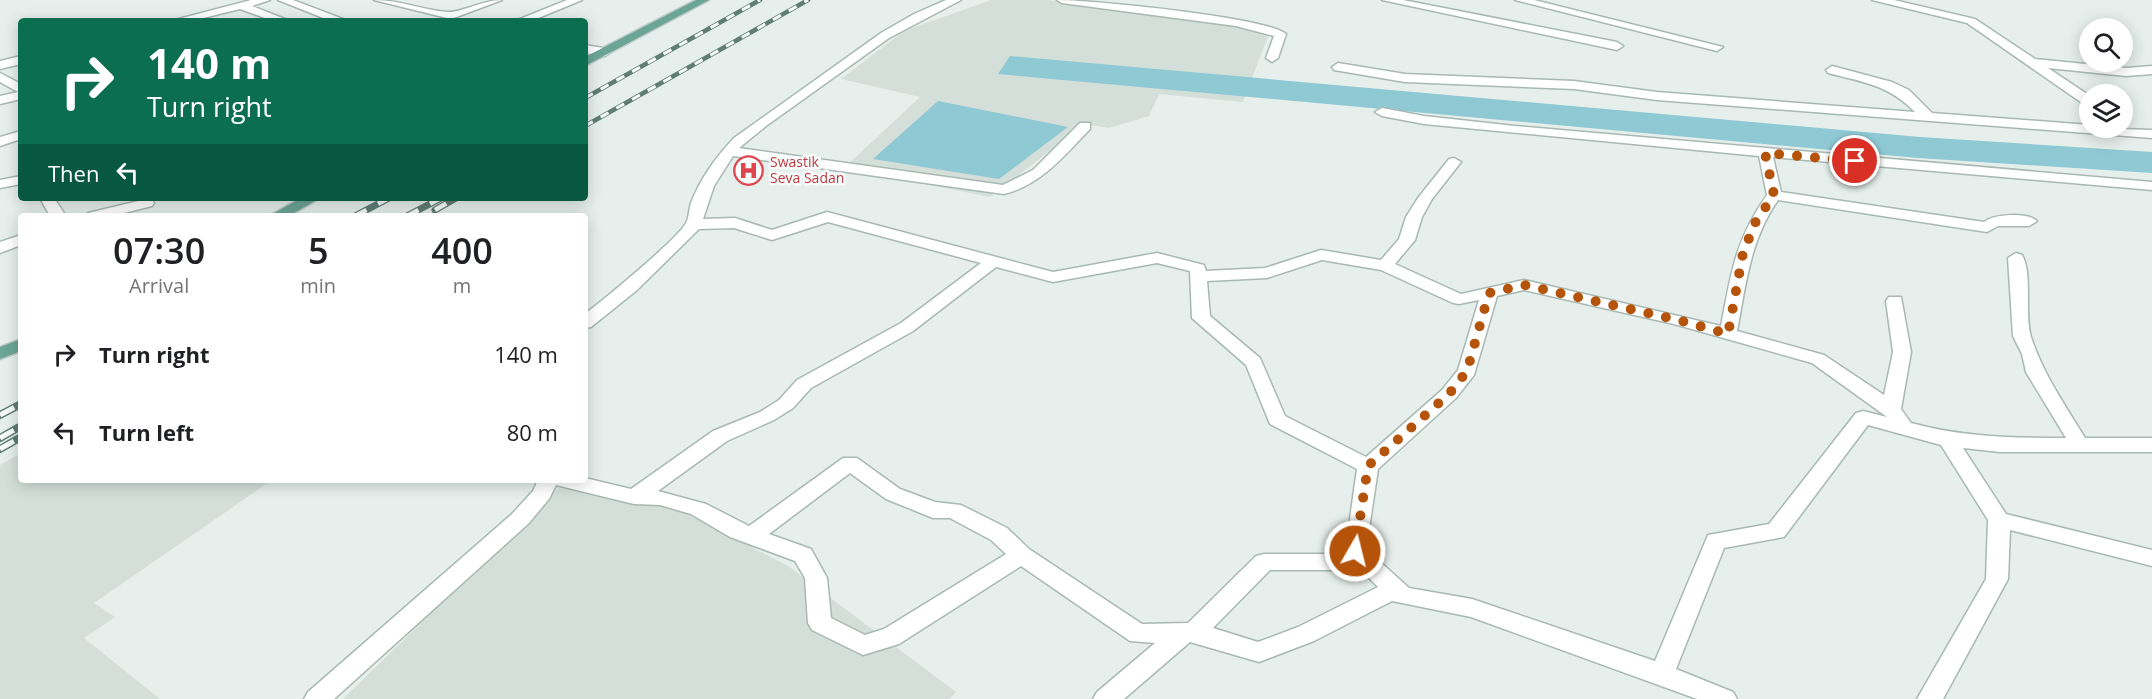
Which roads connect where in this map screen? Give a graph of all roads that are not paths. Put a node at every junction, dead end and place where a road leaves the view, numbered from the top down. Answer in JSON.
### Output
{"nodes":[{"id":1,"x":265,"y":0,"type":"edge"},
{"id":2,"x":283,"y":0,"type":"edge"},
{"id":3,"x":379,"y":0,"type":"edge"},
{"id":4,"x":496,"y":0,"type":"edge"},
{"id":5,"x":577,"y":0,"type":"edge"},
{"id":6,"x":704,"y":0,"type":"edge"},
{"id":7,"x":956,"y":0,"type":"edge"},
{"id":8,"x":1062,"y":0,"type":"edge"},
{"id":9,"x":1377,"y":0,"type":"edge"},
{"id":10,"x":1385,"y":0,"type":"edge"},
{"id":11,"x":1520,"y":0,"type":"edge"},
{"id":12,"x":1876,"y":0,"type":"edge"},
{"id":13,"x":241,"y":6,"type":"junction"},
{"id":14,"x":190,"y":18,"type":"edge"},
{"id":15,"x":269,"y":18,"type":"edge"},
{"id":16,"x":334,"y":18,"type":"edge"},
{"id":17,"x":442,"y":18,"type":"edge"},
{"id":18,"x":448,"y":18,"type":"edge"},
{"id":19,"x":530,"y":18,"type":"edge"},
{"id":20,"x":1617,"y":46,"type":"dead end"},
{"id":21,"x":1717,"y":47,"type":"dead end"},
{"id":22,"x":588,"y":49,"type":"edge"},
{"id":23,"x":605,"y":52,"type":"junction"},
{"id":24,"x":1272,"y":58,"type":"dead end"},
{"id":25,"x":588,"y":60,"type":"edge"},
{"id":26,"x":18,"y":61,"type":"edge"},
{"id":27,"x":2029,"y":62,"type":"junction"},
{"id":28,"x":0,"y":66,"type":"edge"},
{"id":29,"x":1338,"y":67,"type":"dead end"},
{"id":30,"x":1832,"y":70,"type":"dead end"},
{"id":31,"x":2152,"y":70,"type":"edge"},
{"id":32,"x":0,"y":77,"type":"edge"},
{"id":33,"x":18,"y":87,"type":"edge"},
{"id":34,"x":2079,"y":95,"type":"edge"},
{"id":35,"x":18,"y":96,"type":"edge"},
{"id":36,"x":0,"y":100,"type":"edge"},
{"id":37,"x":1382,"y":112,"type":"dead end"},
{"id":38,"x":1927,"y":116,"type":"junction"},
{"id":39,"x":1085,"y":126,"type":"dead end"},
{"id":40,"x":2133,"y":128,"type":"edge"},
{"id":41,"x":18,"y":136,"type":"edge"},
{"id":42,"x":2149,"y":137,"type":"edge"},
{"id":43,"x":0,"y":142,"type":"edge"},
{"id":44,"x":729,"y":151,"type":"junction"},
{"id":45,"x":1765,"y":153,"type":"junction"},
{"id":46,"x":1454,"y":162,"type":"dead end"},
{"id":47,"x":18,"y":181,"type":"edge"},
{"id":48,"x":0,"y":184,"type":"edge"},
{"id":49,"x":2152,"y":186,"type":"edge"},
{"id":50,"x":1774,"y":195,"type":"junction"},
{"id":51,"x":307,"y":201,"type":"edge"},
{"id":52,"x":147,"y":203,"type":"dead end"},
{"id":53,"x":105,"y":213,"type":"edge"},
{"id":54,"x":283,"y":213,"type":"edge"},
{"id":55,"x":2029,"y":221,"type":"dead end"},
{"id":56,"x":695,"y":224,"type":"junction"},
{"id":57,"x":18,"y":241,"type":"edge"},
{"id":58,"x":0,"y":248,"type":"edge"},
{"id":59,"x":2016,"y":258,"type":"dead end"},
{"id":60,"x":993,"y":261,"type":"junction"},
{"id":61,"x":1385,"y":266,"type":"junction"},
{"id":62,"x":1198,"y":276,"type":"junction"},
{"id":63,"x":1489,"y":293,"type":"junction"},
{"id":64,"x":1895,"y":301,"type":"dead end"},
{"id":65,"x":588,"y":319,"type":"edge"},
{"id":66,"x":1728,"y":334,"type":"junction"},
{"id":67,"x":18,"y":345,"type":"edge"},
{"id":68,"x":0,"y":354,"type":"edge"},
{"id":69,"x":1891,"y":409,"type":"junction"},
{"id":70,"x":1903,"y":428,"type":"junction"},
{"id":71,"x":1948,"y":440,"type":"junction"},
{"id":72,"x":2079,"y":444,"type":"junction"},
{"id":73,"x":2152,"y":445,"type":"edge"},
{"id":74,"x":1368,"y":466,"type":"junction"},
{"id":75,"x":547,"y":483,"type":"edge"},
{"id":76,"x":576,"y":483,"type":"edge"},
{"id":77,"x":634,"y":497,"type":"junction"},
{"id":78,"x":1999,"y":520,"type":"junction"},
{"id":79,"x":751,"y":536,"type":"junction"},
{"id":80,"x":1021,"y":555,"type":"junction"},
{"id":81,"x":2152,"y":558,"type":"edge"},
{"id":82,"x":1367,"y":562,"type":"junction"},
{"id":83,"x":1395,"y":589,"type":"junction"},
{"id":84,"x":1190,"y":632,"type":"junction"},
{"id":85,"x":1662,"y":674,"type":"junction"},
{"id":86,"x":317,"y":699,"type":"edge"},
{"id":87,"x":1106,"y":699,"type":"edge"},
{"id":88,"x":1724,"y":699,"type":"edge"},
{"id":89,"x":1930,"y":699,"type":"edge"}],
"edges":[{"from":1,"to":13,"type":"street"},
{"from":2,"to":16,"type":"street"},
{"from":3,"to":17,"type":"street"},
{"from":4,"to":18,"type":"street"},
{"from":5,"to":19,"type":"street"},
{"from":6,"to":23,"type":"main road"},
{"from":7,"to":44,"type":"street"},
{"from":8,"to":24,"type":"street"},
{"from":9,"to":10,"type":"street"},
{"from":10,"to":20,"type":"street"},
{"from":11,"to":21,"type":"street"},
{"from":12,"to":27,"type":"street"},
{"from":13,"to":14,"type":"street"},
{"from":13,"to":15,"type":"street"},
{"from":22,"to":23,"type":"street"},
{"from":23,"to":25,"type":"main road"},
{"from":26,"to":28,"type":"street"},
{"from":27,"to":31,"type":"street"},
{"from":27,"to":34,"type":"street"},
{"from":29,"to":38,"type":"street"},
{"from":30,"to":38,"type":"street"},
{"from":32,"to":33,"type":"street"},
{"from":35,"to":36,"type":"street"},
{"from":37,"to":45,"type":"street"},
{"from":38,"to":42,"type":"street"},
{"from":39,"to":44,"type":"street"},
{"from":40,"to":42,"type":"street"},
{"from":41,"to":43,"type":"street"},
{"from":44,"to":56,"type":"street"},
{"from":45,"to":49,"type":"street"},
{"from":45,"to":50,"type":"street"},
{"from":46,"to":61,"type":"street"},
{"from":47,"to":48,"type":"street"},
{"from":50,"to":55,"type":"street"},
{"from":50,"to":66,"type":"street"},
{"from":51,"to":54,"type":"main road"},
{"from":52,"to":53,"type":"street"},
{"from":56,"to":60,"type":"street"},
{"from":56,"to":65,"type":"street"},
{"from":57,"to":58,"type":"street"},
{"from":59,"to":72,"type":"street"},
{"from":60,"to":62,"type":"street"},
{"from":60,"to":77,"type":"street"},
{"from":61,"to":62,"type":"street"},
{"from":61,"to":63,"type":"street"},
{"from":62,"to":74,"type":"street"},
{"from":63,"to":66,"type":"street"},
{"from":63,"to":74,"type":"street"},
{"from":64,"to":69,"type":"street"},
{"from":66,"to":69,"type":"street"},
{"from":67,"to":68,"type":"main road"},
{"from":69,"to":70,"type":"street"},
{"from":70,"to":71,"type":"street"},
{"from":70,"to":85,"type":"street"},
{"from":71,"to":72,"type":"street"},
{"from":71,"to":78,"type":"street"},
{"from":72,"to":73,"type":"street"},
{"from":74,"to":82,"type":"street"},
{"from":75,"to":86,"type":"street"},
{"from":76,"to":77,"type":"street"},
{"from":77,"to":79,"type":"street"},
{"from":78,"to":81,"type":"street"},
{"from":78,"to":89,"type":"street"},
{"from":79,"to":80,"type":"street"},
{"from":79,"to":80,"type":"street"},
{"from":80,"to":84,"type":"street"},
{"from":82,"to":83,"type":"street"},
{"from":82,"to":84,"type":"street"},
{"from":83,"to":84,"type":"street"},
{"from":83,"to":85,"type":"street"},
{"from":84,"to":87,"type":"street"},
{"from":85,"to":88,"type":"street"}]}
